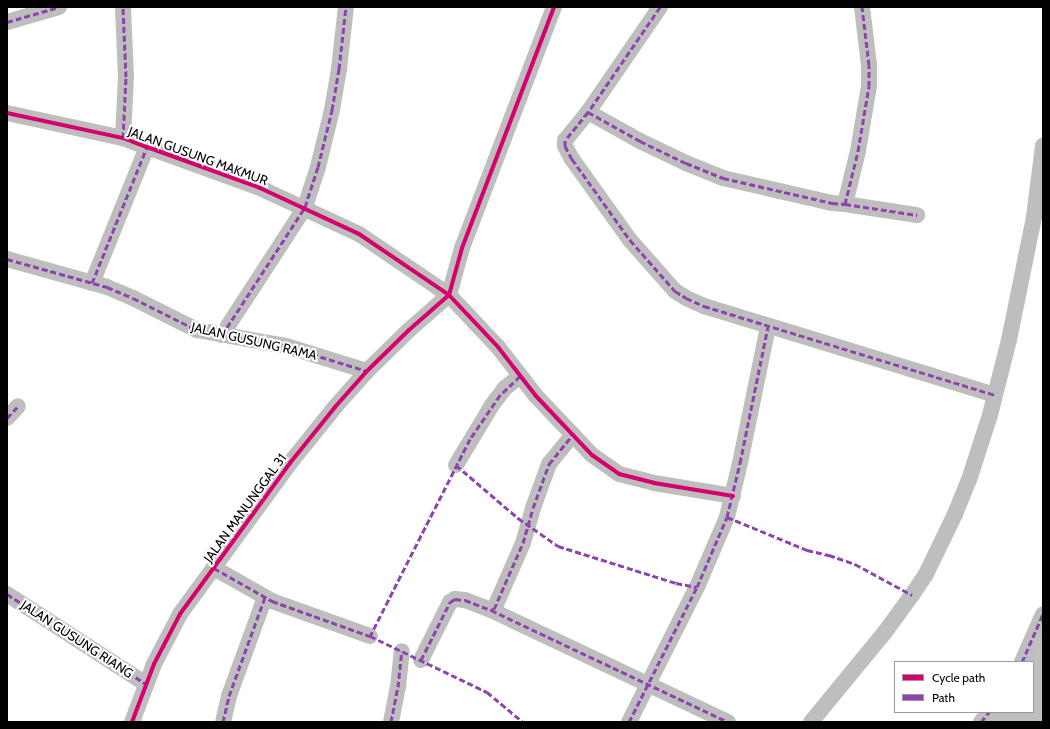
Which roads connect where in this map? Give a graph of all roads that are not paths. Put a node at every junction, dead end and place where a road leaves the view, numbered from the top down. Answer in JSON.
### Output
{"nodes":[{"id":1,"x":59,"y":7,"type":"edge"},
{"id":2,"x":123,"y":7,"type":"edge"},
{"id":3,"x":346,"y":7,"type":"edge"},
{"id":4,"x":554,"y":7,"type":"edge"},
{"id":5,"x":660,"y":7,"type":"edge"},
{"id":6,"x":862,"y":7,"type":"edge"},
{"id":7,"x":7,"y":22,"type":"edge"},
{"id":8,"x":588,"y":112,"type":"junction"},
{"id":9,"x":7,"y":113,"type":"edge"},
{"id":10,"x":123,"y":138,"type":"junction"},
{"id":11,"x":1043,"y":146,"type":"edge"},
{"id":12,"x":147,"y":147,"type":"junction"},
{"id":13,"x":845,"y":204,"type":"junction"},
{"id":14,"x":305,"y":207,"type":"junction"},
{"id":15,"x":917,"y":216,"type":"dead end"},
{"id":16,"x":7,"y":259,"type":"edge"},
{"id":17,"x":92,"y":283,"type":"junction"},
{"id":18,"x":449,"y":295,"type":"junction"},
{"id":19,"x":768,"y":327,"type":"junction"},
{"id":20,"x":222,"y":335,"type":"junction"},
{"id":21,"x":367,"y":371,"type":"junction"},
{"id":22,"x":520,"y":376,"type":"junction"},
{"id":23,"x":995,"y":395,"type":"junction"},
{"id":24,"x":573,"y":434,"type":"junction"},
{"id":25,"x":456,"y":465,"type":"dead end"},
{"id":26,"x":733,"y":496,"type":"junction"},
{"id":27,"x":214,"y":568,"type":"junction"},
{"id":28,"x":7,"y":594,"type":"edge"},
{"id":29,"x":265,"y":597,"type":"junction"},
{"id":30,"x":491,"y":610,"type":"junction"},
{"id":31,"x":1043,"y":614,"type":"edge"},
{"id":32,"x":370,"y":636,"type":"dead end"},
{"id":33,"x":402,"y":651,"type":"dead end"},
{"id":34,"x":421,"y":660,"type":"dead end"},
{"id":35,"x":1022,"y":661,"type":"edge"},
{"id":36,"x":146,"y":684,"type":"junction"},
{"id":37,"x":648,"y":684,"type":"junction"},
{"id":38,"x":988,"y":713,"type":"edge"},
{"id":39,"x":132,"y":722,"type":"edge"},
{"id":40,"x":223,"y":722,"type":"edge"},
{"id":41,"x":391,"y":722,"type":"edge"},
{"id":42,"x":629,"y":722,"type":"edge"},
{"id":43,"x":728,"y":722,"type":"edge"},
{"id":44,"x":811,"y":722,"type":"edge"},
{"id":45,"x":981,"y":722,"type":"edge"}],
"edges":[{"from":1,"to":7,"type":"street"},
{"from":2,"to":10,"type":"street"},
{"from":3,"to":14,"type":"street"},
{"from":4,"to":18,"type":"street"},
{"from":5,"to":8,"type":"street"},
{"from":6,"to":13,"type":"street"},
{"from":8,"to":13,"type":"street"},
{"from":8,"to":19,"type":"street"},
{"from":9,"to":10,"type":"street","name":"JALAN GUSUNG MAKMUR"},
{"from":10,"to":12,"type":"street","name":"JALAN GUSUNG MAKMUR"},
{"from":11,"to":23,"type":"street"},
{"from":12,"to":14,"type":"street","name":"JALAN GUSUNG MAKMUR"},
{"from":12,"to":17,"type":"street"},
{"from":13,"to":15,"type":"street"},
{"from":14,"to":18,"type":"street","name":"JALAN GUSUNG MAKMUR"},
{"from":14,"to":20,"type":"street"},
{"from":16,"to":17,"type":"street","name":"JALAN GUSUNG RAMA"},
{"from":17,"to":20,"type":"street","name":"JALAN GUSUNG RAMA"},
{"from":18,"to":21,"type":"street","name":"JALAN MANUNGGAL 31"},
{"from":18,"to":22,"type":"street","name":"JALAN GUSUNG MAKMUR"},
{"from":19,"to":23,"type":"street"},
{"from":19,"to":26,"type":"street"},
{"from":20,"to":21,"type":"street","name":"JALAN GUSUNG RAMA"},
{"from":21,"to":27,"type":"street","name":"JALAN MANUNGGAL 31"},
{"from":22,"to":24,"type":"street","name":"JALAN GUSUNG MAKMUR"},
{"from":22,"to":25,"type":"street"},
{"from":23,"to":44,"type":"street"},
{"from":24,"to":26,"type":"street","name":"JALAN GUSUNG MAKMUR"},
{"from":24,"to":30,"type":"street"},
{"from":26,"to":37,"type":"street"},
{"from":27,"to":29,"type":"street"},
{"from":27,"to":36,"type":"street","name":"JALAN MANUNGGAL 31"},
{"from":28,"to":36,"type":"street","name":"JALAN GUSUNG RIANG"},
{"from":29,"to":32,"type":"street"},
{"from":29,"to":40,"type":"street"},
{"from":30,"to":34,"type":"street"},
{"from":30,"to":37,"type":"street"},
{"from":31,"to":35,"type":"street"},
{"from":33,"to":41,"type":"street"},
{"from":36,"to":39,"type":"street","name":"JALAN MANUNGGAL 31"},
{"from":37,"to":42,"type":"street"},
{"from":37,"to":43,"type":"street"},
{"from":38,"to":45,"type":"street"}]}
